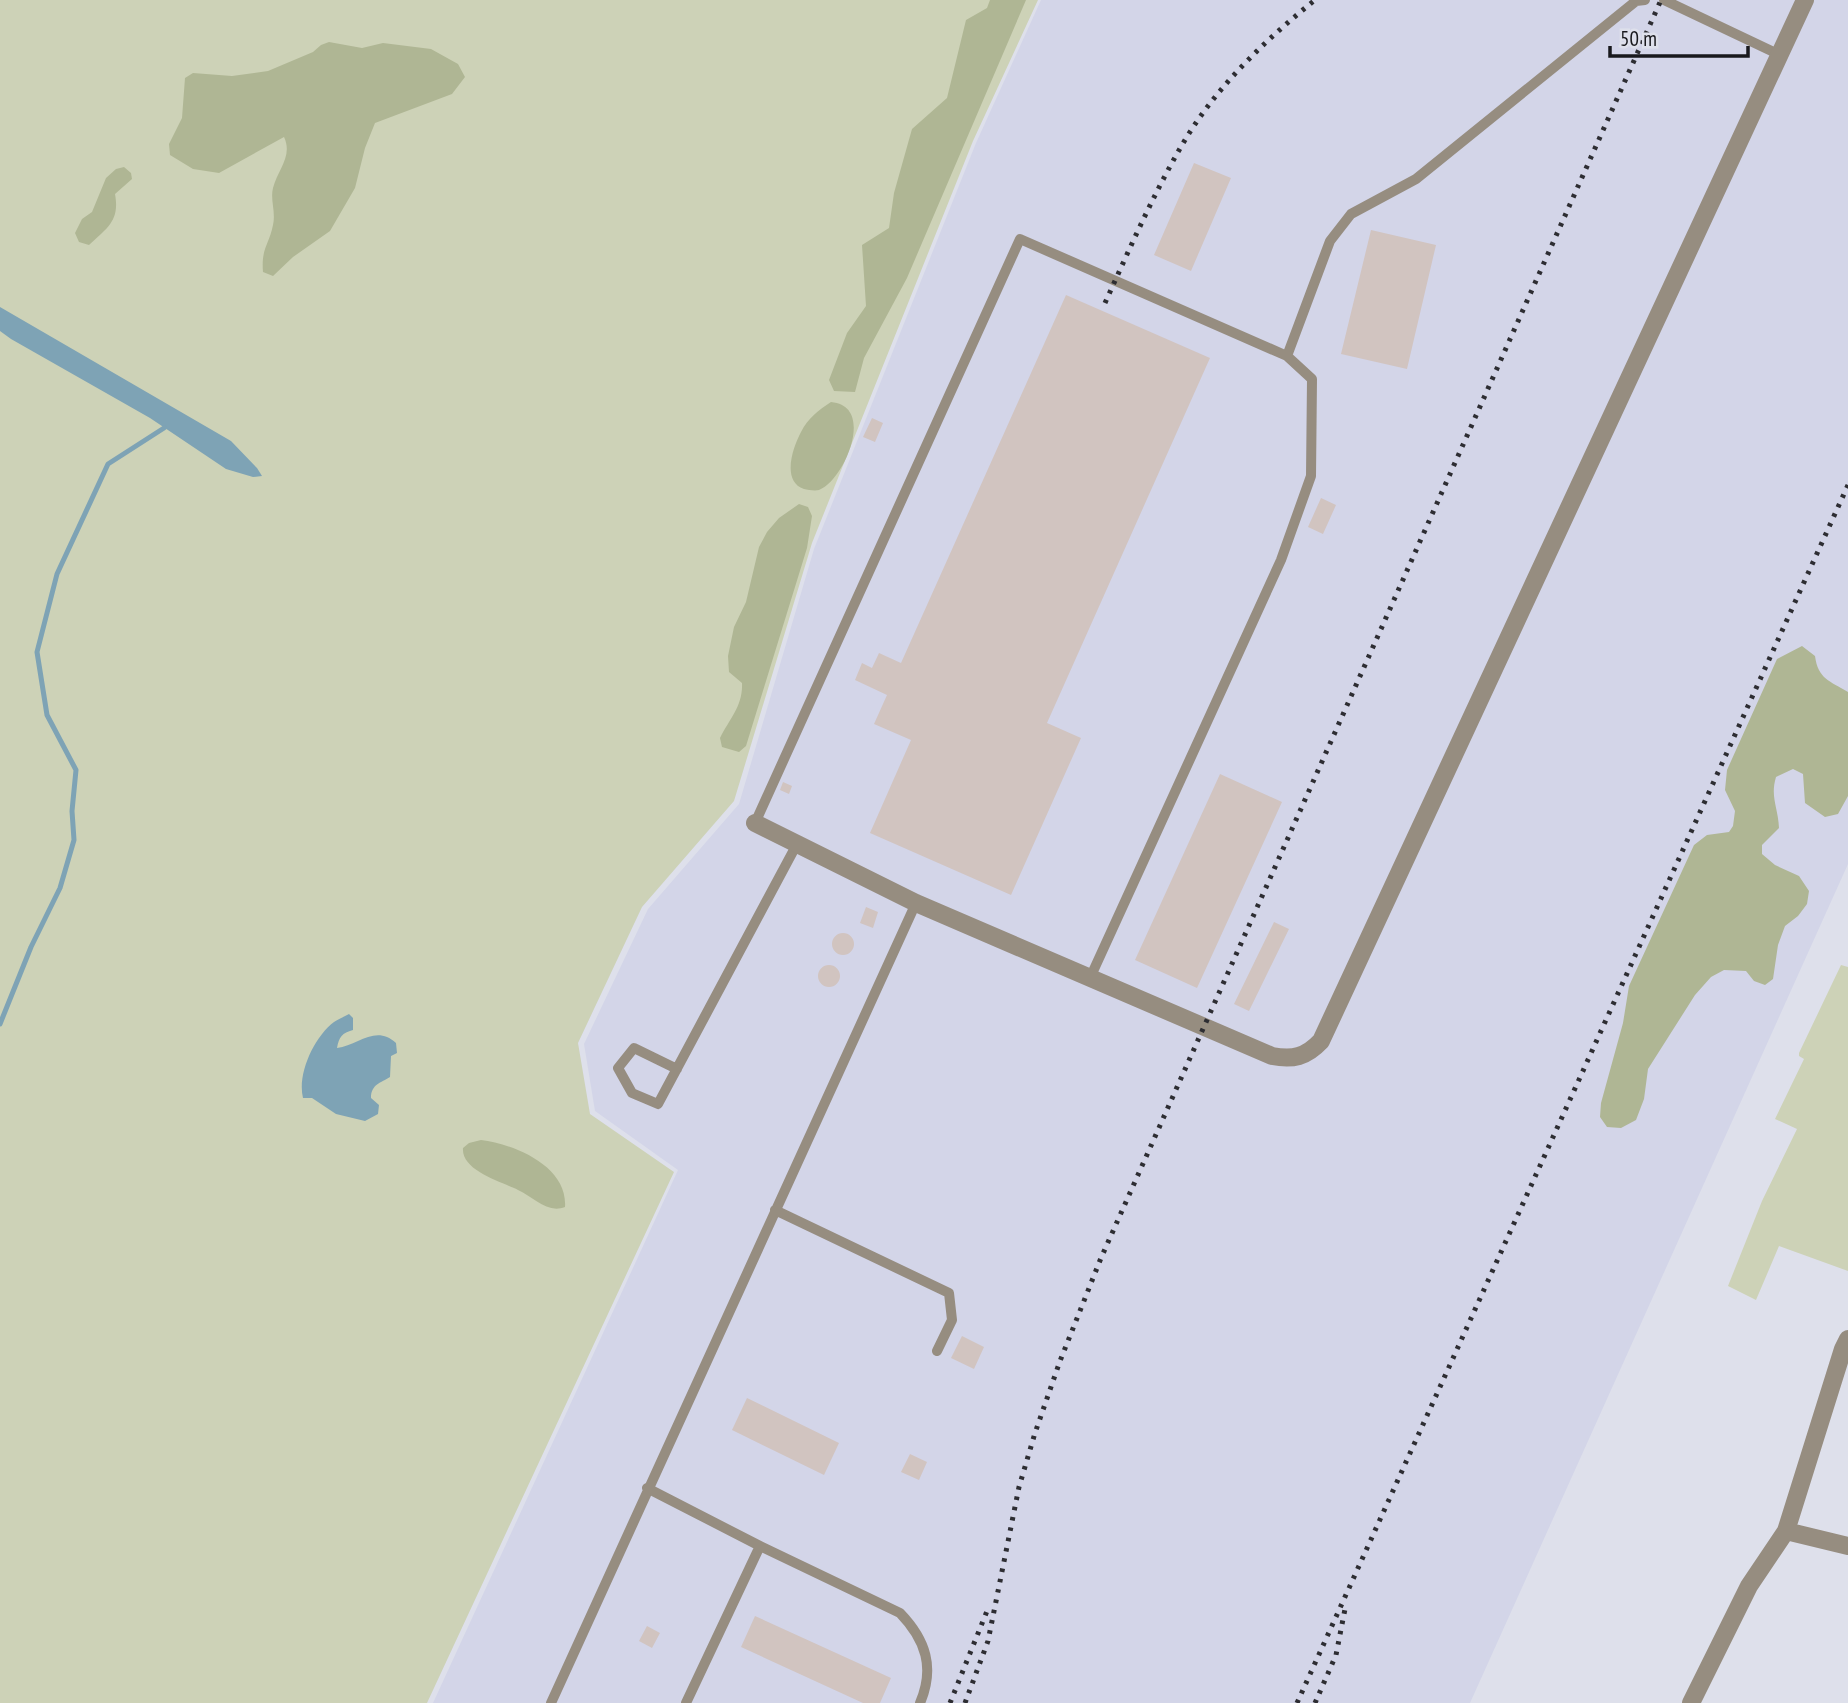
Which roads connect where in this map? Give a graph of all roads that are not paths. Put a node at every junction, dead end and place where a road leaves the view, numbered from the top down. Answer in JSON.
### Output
{"nodes":[{"id":1,"x":1645,"y":0,"type":"edge"},
{"id":2,"x":1664,"y":0,"type":"edge"},
{"id":3,"x":1805,"y":0,"type":"edge"},
{"id":4,"x":1780,"y":55,"type":"junction"},
{"id":5,"x":1287,"y":356,"type":"junction"},
{"id":6,"x":755,"y":823,"type":"joint"},
{"id":7,"x":797,"y":844,"type":"junction"},
{"id":8,"x":916,"y":902,"type":"junction"},
{"id":9,"x":1090,"y":978,"type":"junction"},
{"id":10,"x":677,"y":1069,"type":"junction"},
{"id":11,"x":775,"y":1210,"type":"junction"},
{"id":12,"x":1848,"y":1339,"type":"edge"},
{"id":13,"x":937,"y":1351,"type":"dead end"},
{"id":14,"x":647,"y":1488,"type":"junction"},
{"id":15,"x":1786,"y":1531,"type":"junction"},
{"id":16,"x":760,"y":1546,"type":"junction"},
{"id":17,"x":1848,"y":1546,"type":"edge"},
{"id":18,"x":551,"y":1703,"type":"edge"},
{"id":19,"x":686,"y":1703,"type":"edge"},
{"id":20,"x":920,"y":1703,"type":"edge"},
{"id":21,"x":1691,"y":1703,"type":"edge"}],
"edges":[{"from":1,"to":5,"type":"lane"},
{"from":2,"to":4,"type":"lane"},
{"from":3,"to":4,"type":"street"},
{"from":4,"to":9,"type":"street"},
{"from":5,"to":6,"type":"lane"},
{"from":5,"to":9,"type":"lane"},
{"from":6,"to":7,"type":"street"},
{"from":7,"to":8,"type":"street"},
{"from":7,"to":10,"type":"lane"},
{"from":8,"to":9,"type":"street"},
{"from":8,"to":11,"type":"lane"},
{"from":10,"to":10,"type":"lane"},
{"from":11,"to":13,"type":"lane"},
{"from":11,"to":14,"type":"lane"},
{"from":12,"to":15,"type":"street"},
{"from":14,"to":16,"type":"lane"},
{"from":14,"to":18,"type":"lane"},
{"from":15,"to":17,"type":"street"},
{"from":15,"to":21,"type":"street"},
{"from":16,"to":19,"type":"lane"},
{"from":16,"to":20,"type":"lane"}]}
